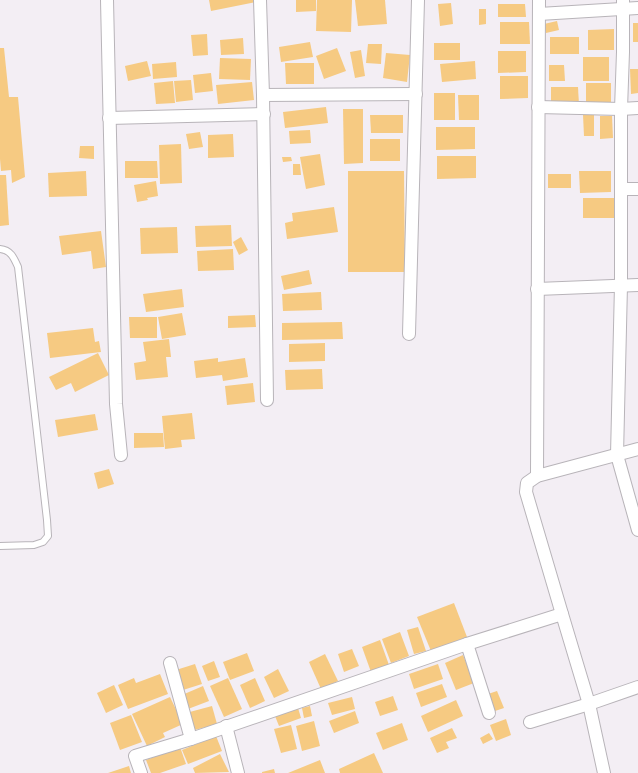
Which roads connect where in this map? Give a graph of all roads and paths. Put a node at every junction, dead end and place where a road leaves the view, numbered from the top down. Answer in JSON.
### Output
{"nodes":[{"id":1,"x":107,"y":0,"type":"edge"},
{"id":2,"x":260,"y":0,"type":"edge"},
{"id":3,"x":418,"y":0,"type":"edge"},
{"id":4,"x":539,"y":0,"type":"edge"},
{"id":5,"x":623,"y":4,"type":"edge"},
{"id":6,"x":638,"y":8,"type":"edge"},
{"id":7,"x":539,"y":14,"type":"junction"},
{"id":8,"x":416,"y":94,"type":"junction"},
{"id":9,"x":263,"y":95,"type":"junction"},
{"id":10,"x":538,"y":107,"type":"junction"},
{"id":11,"x":638,"y":108,"type":"edge"},
{"id":12,"x":621,"y":109,"type":"junction"},
{"id":13,"x":264,"y":114,"type":"junction"},
{"id":14,"x":109,"y":118,"type":"junction"},
{"id":15,"x":622,"y":189,"type":"junction"},
{"id":16,"x":638,"y":189,"type":"edge"},
{"id":17,"x":0,"y":249,"type":"edge"},
{"id":18,"x":638,"y":285,"type":"edge"},
{"id":19,"x":621,"y":286,"type":"junction"},
{"id":20,"x":537,"y":289,"type":"junction"},
{"id":21,"x":409,"y":334,"type":"dead end"},
{"id":22,"x":267,"y":400,"type":"dead end"},
{"id":23,"x":638,"y":448,"type":"edge"},
{"id":24,"x":121,"y":455,"type":"dead end"},
{"id":25,"x":617,"y":455,"type":"junction"},
{"id":26,"x":537,"y":476,"type":"junction"},
{"id":27,"x":638,"y":530,"type":"edge"},
{"id":28,"x":0,"y":546,"type":"edge"},
{"id":29,"x":562,"y":614,"type":"junction"},
{"id":30,"x":467,"y":644,"type":"junction"},
{"id":31,"x":170,"y":663,"type":"dead end"},
{"id":32,"x":638,"y":687,"type":"edge"},
{"id":33,"x":589,"y":704,"type":"junction"},
{"id":34,"x":489,"y":713,"type":"dead end"},
{"id":35,"x":530,"y":722,"type":"dead end"},
{"id":36,"x":226,"y":726,"type":"junction"},
{"id":37,"x":191,"y":739,"type":"junction"},
{"id":38,"x":141,"y":773,"type":"edge"},
{"id":39,"x":238,"y":773,"type":"edge"},
{"id":40,"x":604,"y":773,"type":"edge"}],
"edges":[{"from":1,"to":14,"type":"street"},
{"from":2,"to":9,"type":"street"},
{"from":3,"to":8,"type":"street"},
{"from":4,"to":7,"type":"street"},
{"from":5,"to":6,"type":"street"},
{"from":5,"to":7,"type":"street"},
{"from":5,"to":12,"type":"street"},
{"from":7,"to":10,"type":"street"},
{"from":8,"to":9,"type":"street"},
{"from":8,"to":21,"type":"street"},
{"from":9,"to":13,"type":"street"},
{"from":10,"to":12,"type":"street"},
{"from":10,"to":20,"type":"street"},
{"from":11,"to":12,"type":"street"},
{"from":12,"to":15,"type":"street"},
{"from":13,"to":14,"type":"street"},
{"from":13,"to":22,"type":"street"},
{"from":14,"to":24,"type":"street"},
{"from":15,"to":16,"type":"street"},
{"from":15,"to":19,"type":"street"},
{"from":17,"to":28,"type":"lane"},
{"from":18,"to":19,"type":"street"},
{"from":19,"to":20,"type":"street"},
{"from":19,"to":25,"type":"street"},
{"from":20,"to":26,"type":"street"},
{"from":23,"to":25,"type":"street"},
{"from":25,"to":26,"type":"street"},
{"from":25,"to":27,"type":"street"},
{"from":26,"to":29,"type":"street"},
{"from":29,"to":30,"type":"street"},
{"from":29,"to":33,"type":"street"},
{"from":30,"to":34,"type":"street"},
{"from":30,"to":36,"type":"street"},
{"from":31,"to":37,"type":"street"},
{"from":32,"to":33,"type":"street"},
{"from":33,"to":35,"type":"street"},
{"from":33,"to":40,"type":"street"},
{"from":36,"to":37,"type":"street"},
{"from":36,"to":39,"type":"street"},
{"from":37,"to":38,"type":"street"}]}
